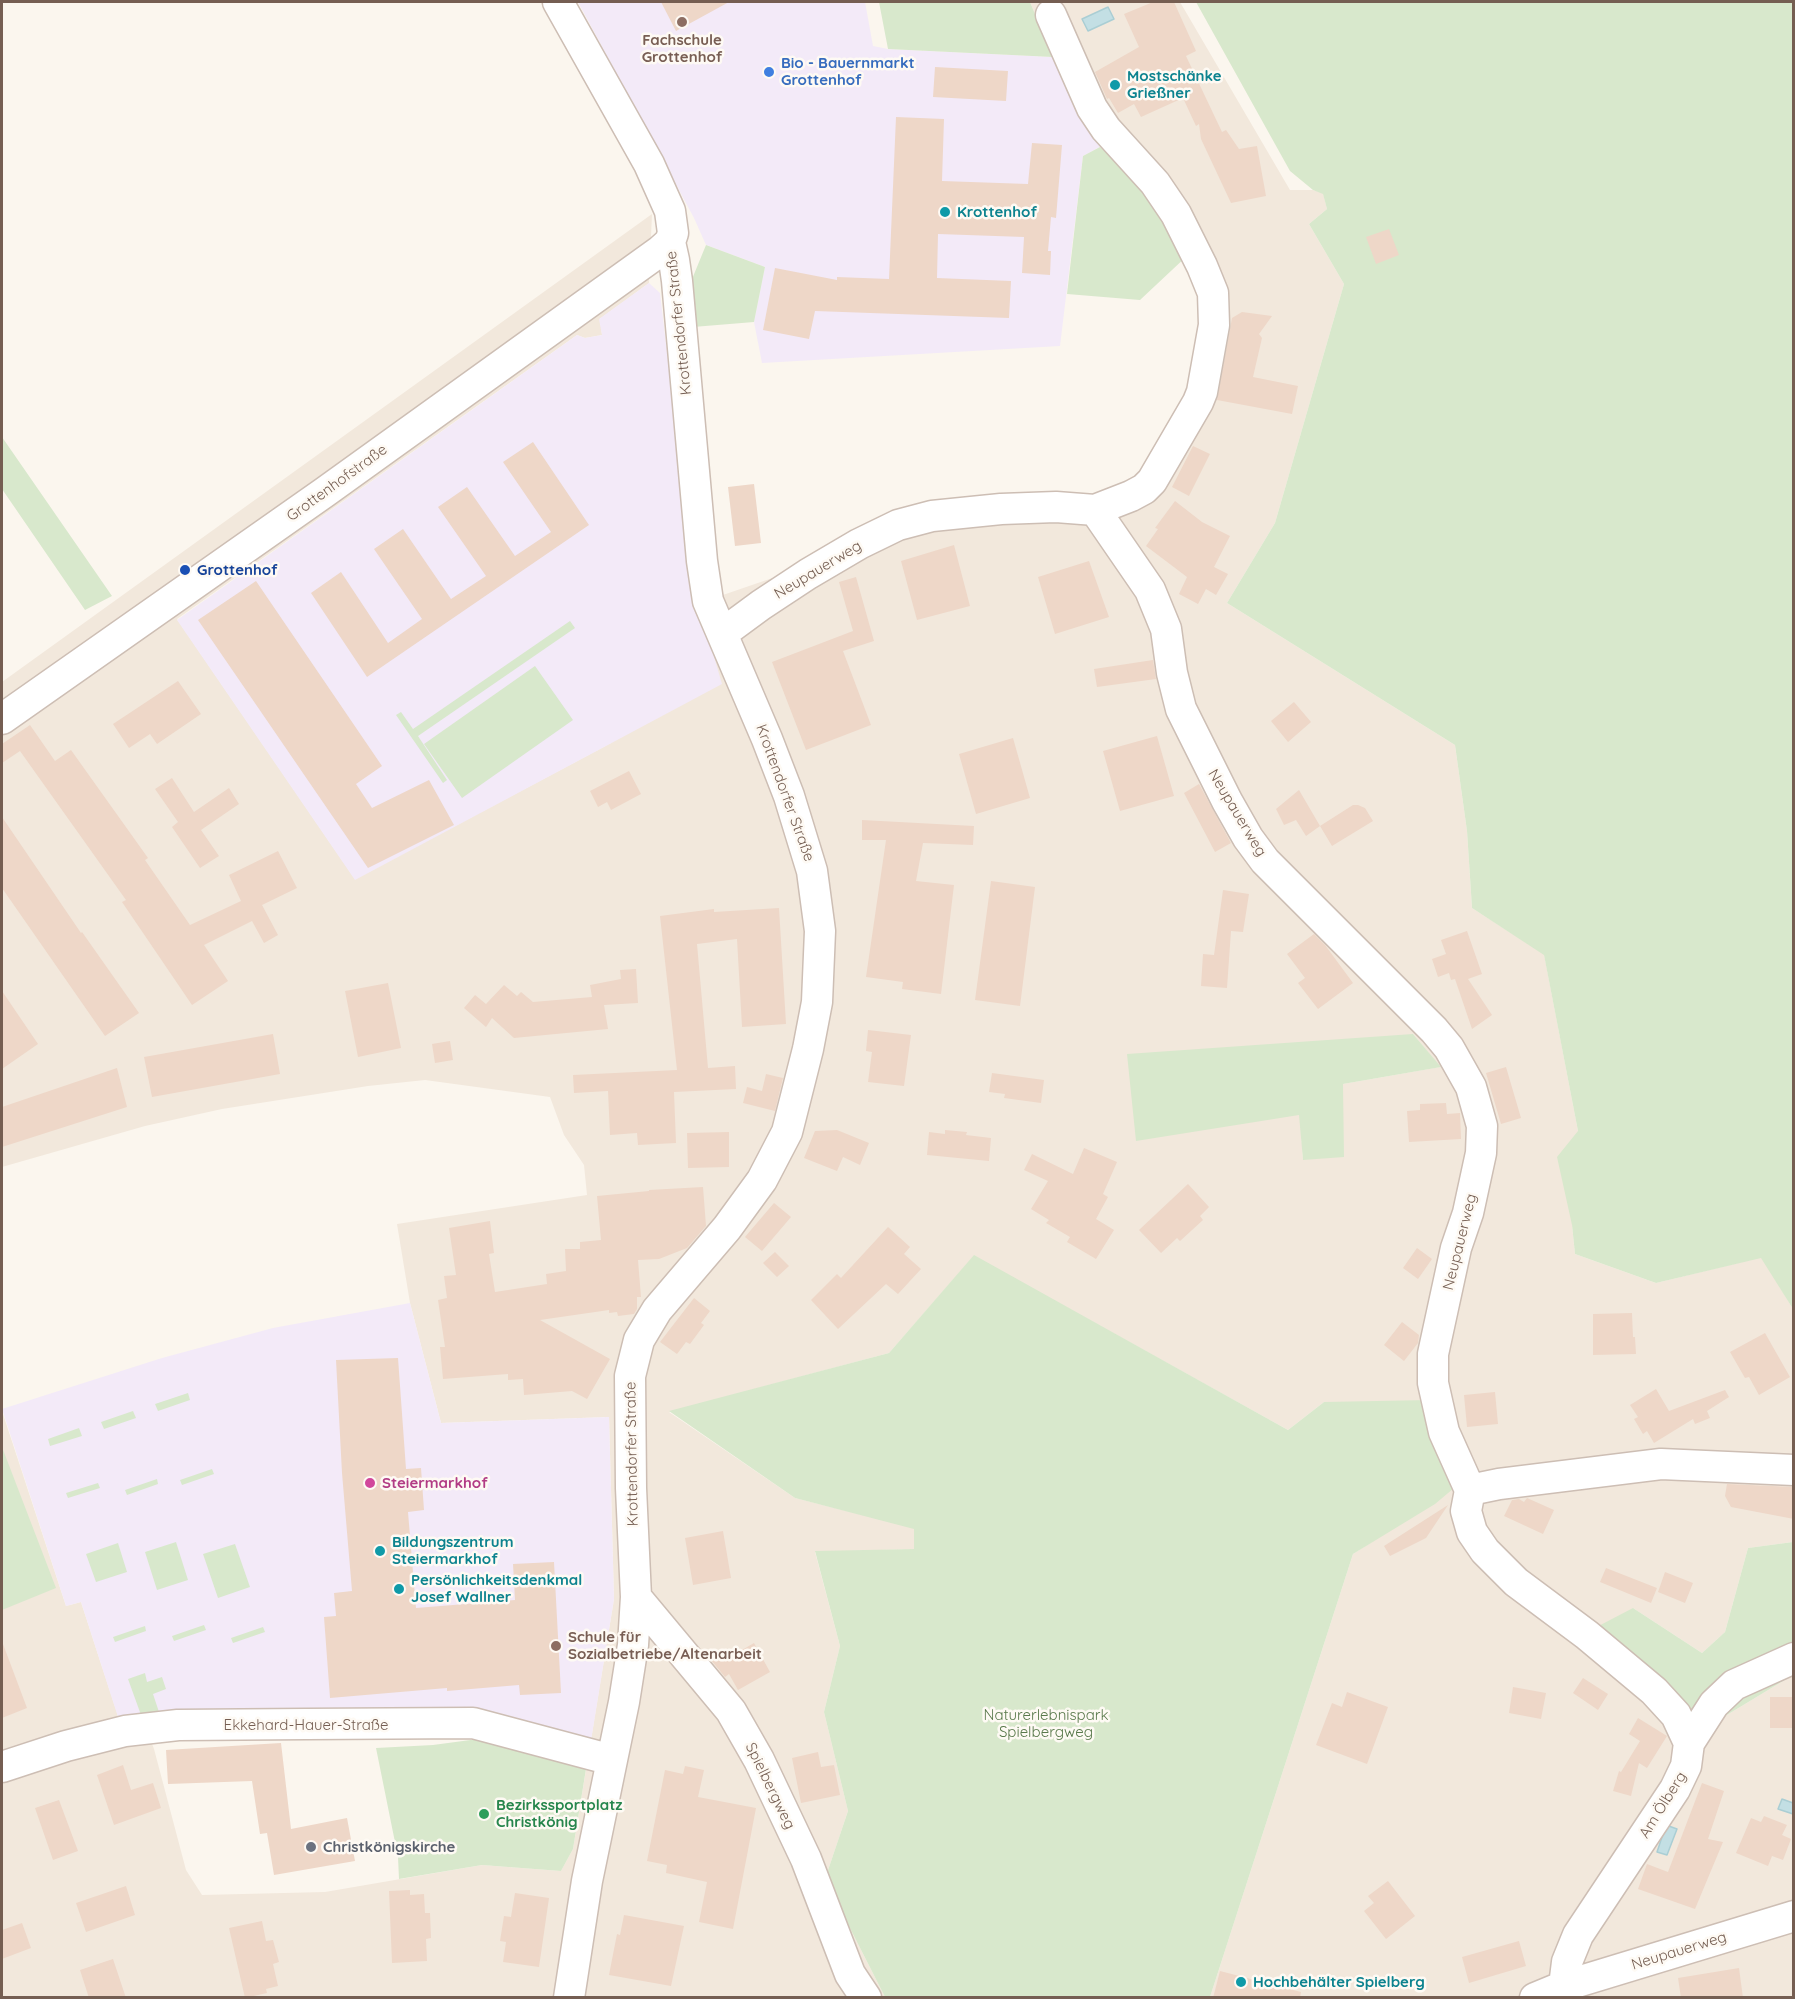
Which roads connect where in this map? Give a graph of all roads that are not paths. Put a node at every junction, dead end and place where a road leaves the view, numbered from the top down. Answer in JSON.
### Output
{"nodes":[{"id":1,"x":558,"y":2,"type":"edge"},
{"id":2,"x":1051,"y":15,"type":"dead end"},
{"id":3,"x":670,"y":242,"type":"junction"},
{"id":4,"x":1095,"y":510,"type":"junction"},
{"id":5,"x":723,"y":633,"type":"junction"},
{"id":6,"x":2,"y":719,"type":"edge"},
{"id":7,"x":1794,"y":1470,"type":"edge"},
{"id":8,"x":1470,"y":1491,"type":"junction"},
{"id":9,"x":636,"y":1597,"type":"junction"},
{"id":10,"x":1794,"y":1658,"type":"edge"},
{"id":11,"x":1689,"y":1743,"type":"junction"},
{"id":12,"x":612,"y":1760,"type":"junction"},
{"id":13,"x":2,"y":1767,"type":"edge"},
{"id":14,"x":1794,"y":1916,"type":"edge"},
{"id":15,"x":1564,"y":1986,"type":"junction"},
{"id":16,"x":569,"y":1998,"type":"edge"},
{"id":17,"x":866,"y":1998,"type":"edge"},
{"id":18,"x":1535,"y":1998,"type":"edge"}],
"edges":[{"from":1,"to":3,"type":"street","name":"Krottendorfer Straße"},
{"from":2,"to":4,"type":"street"},
{"from":3,"to":5,"type":"street","name":"Krottendorfer Straße"},
{"from":3,"to":6,"type":"street","name":"Grottenhofstraße"},
{"from":4,"to":5,"type":"street","name":"Neupauerweg"},
{"from":4,"to":8,"type":"street","name":"Neupauerweg"},
{"from":5,"to":9,"type":"street","name":"Krottendorfer Straße"},
{"from":7,"to":8,"type":"street"},
{"from":8,"to":11,"type":"street","name":"Neupauerweg"},
{"from":9,"to":12,"type":"street","name":"Krottendorfer Straße"},
{"from":9,"to":17,"type":"street","name":"Spielbergweg"},
{"from":10,"to":11,"type":"street","name":"Am Ölberg"},
{"from":11,"to":15,"type":"street","name":"Am Ölberg"},
{"from":12,"to":13,"type":"street","name":"Ekkehard-Hauer-Straße"},
{"from":12,"to":16,"type":"street","name":"Krottendorfer Straße"},
{"from":14,"to":15,"type":"street","name":"Neupauerweg"},
{"from":15,"to":18,"type":"street"}]}
